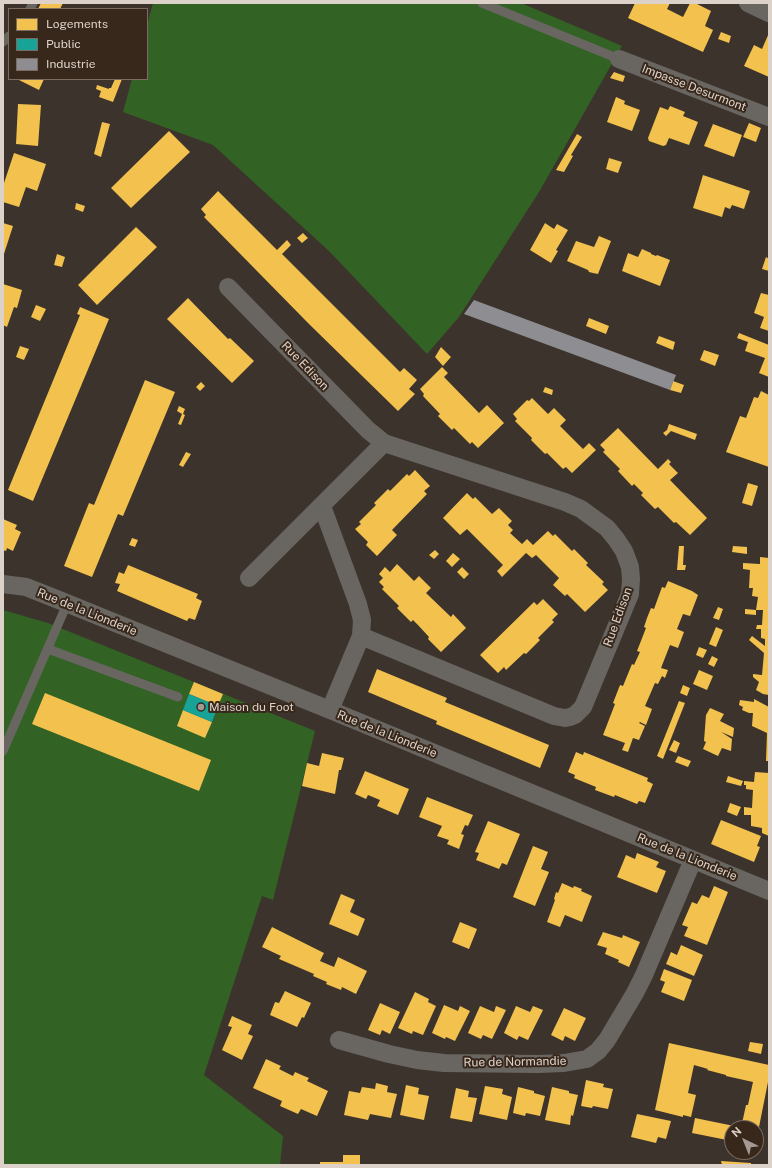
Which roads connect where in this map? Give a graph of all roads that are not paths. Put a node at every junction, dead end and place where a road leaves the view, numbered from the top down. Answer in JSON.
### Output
{"nodes":[{"id":1,"x":482,"y":3,"type":"edge"},
{"id":2,"x":748,"y":3,"type":"edge"},
{"id":3,"x":769,"y":13,"type":"edge"},
{"id":4,"x":619,"y":59,"type":"joint"},
{"id":5,"x":769,"y":117,"type":"edge"},
{"id":6,"x":228,"y":287,"type":"dead end"},
{"id":7,"x":384,"y":443,"type":"junction"},
{"id":8,"x":322,"y":506,"type":"junction"},
{"id":9,"x":248,"y":578,"type":"dead end"},
{"id":10,"x":3,"y":584,"type":"edge"},
{"id":11,"x":67,"y":604,"type":"junction"},
{"id":12,"x":361,"y":636,"type":"junction"},
{"id":13,"x":48,"y":649,"type":"junction"},
{"id":14,"x":178,"y":697,"type":"dead end"},
{"id":15,"x":330,"y":710,"type":"junction"},
{"id":16,"x":3,"y":751,"type":"edge"},
{"id":17,"x":693,"y":860,"type":"junction"},
{"id":18,"x":769,"y":891,"type":"edge"},
{"id":19,"x":339,"y":1040,"type":"dead end"}],
"edges":[{"from":1,"to":4,"type":"lane"},
{"from":2,"to":3,"type":"street"},
{"from":4,"to":5,"type":"street","name":"Impasse Desurmont"},
{"from":6,"to":7,"type":"street","name":"Rue Edison"},
{"from":7,"to":8,"type":"street"},
{"from":7,"to":12,"type":"street","name":"Rue Edison"},
{"from":8,"to":9,"type":"street"},
{"from":8,"to":12,"type":"street"},
{"from":10,"to":11,"type":"street","name":"Rue de la Lionderie"},
{"from":11,"to":13,"type":"lane"},
{"from":11,"to":15,"type":"street","name":"Rue de la Lionderie"},
{"from":12,"to":15,"type":"street"},
{"from":13,"to":14,"type":"lane"},
{"from":13,"to":16,"type":"lane"},
{"from":15,"to":17,"type":"street","name":"Rue de la Lionderie"},
{"from":17,"to":18,"type":"street","name":"Rue de la Lionderie"},
{"from":17,"to":19,"type":"street","name":"Rue de Normandie"}]}
